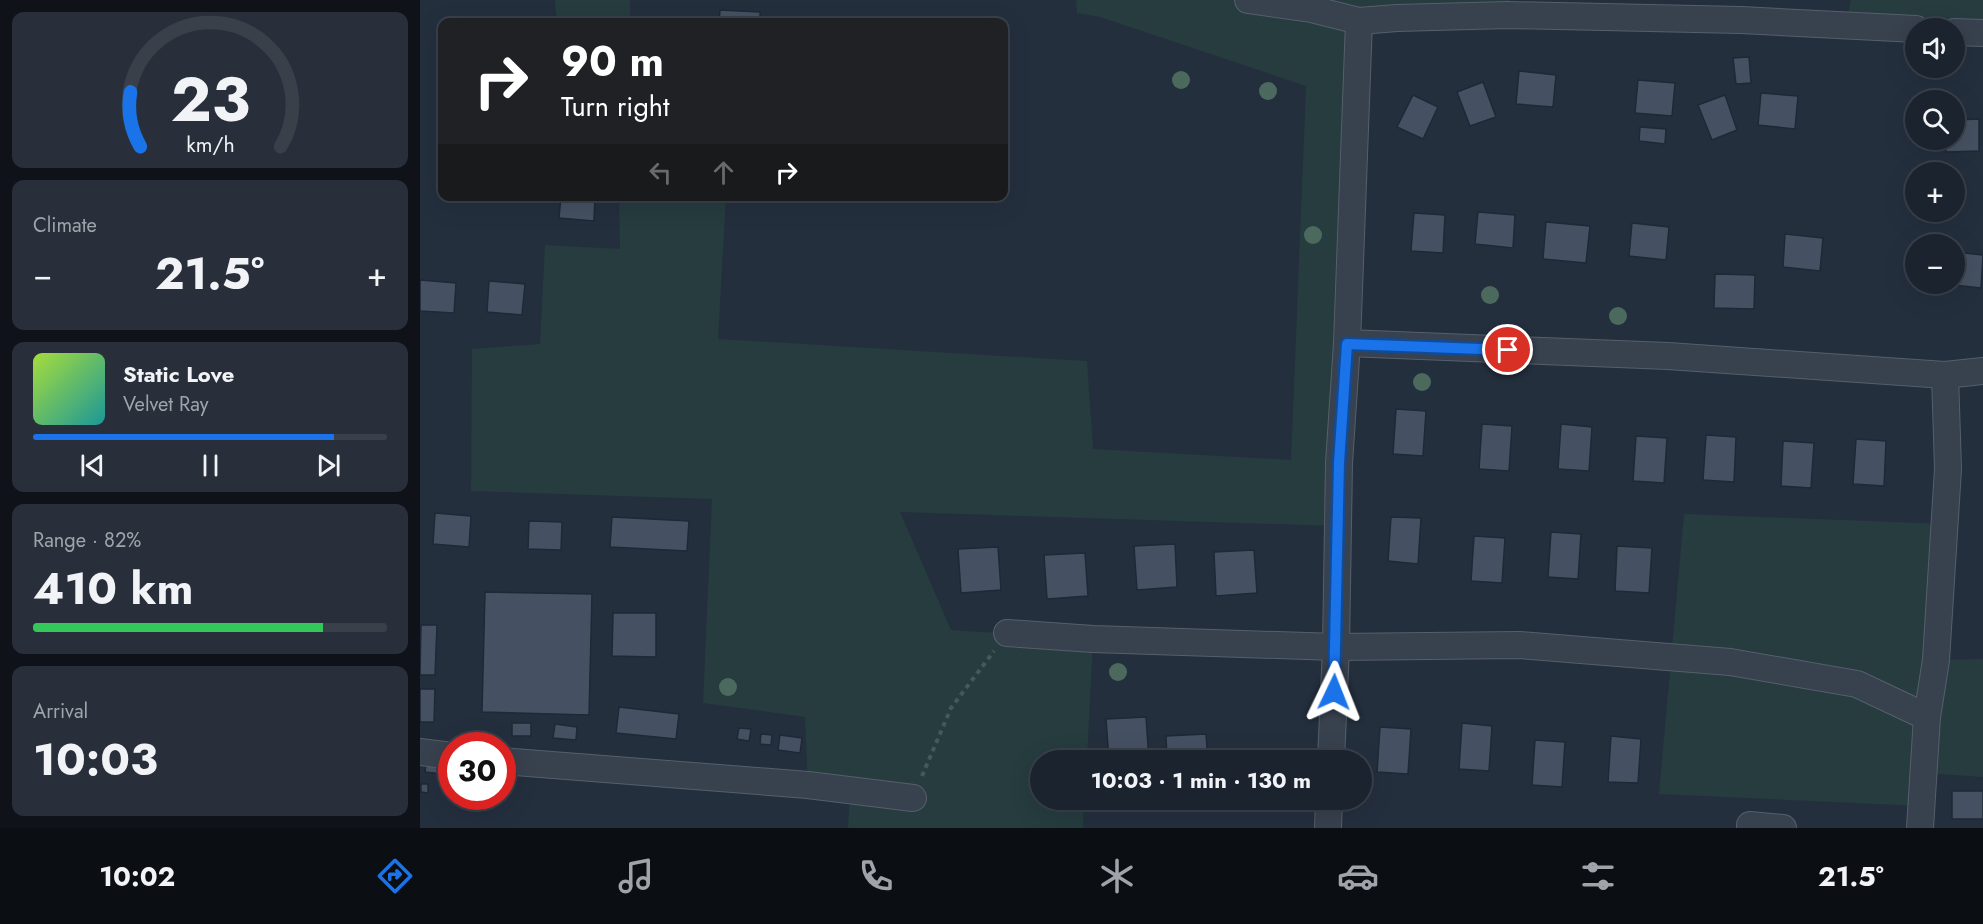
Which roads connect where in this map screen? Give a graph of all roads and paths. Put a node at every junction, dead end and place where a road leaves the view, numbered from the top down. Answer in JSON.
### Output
{"nodes":[{"id":1,"x":1248,"y":0,"type":"edge"},
{"id":2,"x":1359,"y":21,"type":"junction"},
{"id":3,"x":1905,"y":28,"type":"edge"},
{"id":4,"x":1965,"y":32,"type":"edge"},
{"id":5,"x":1983,"y":33,"type":"edge"},
{"id":6,"x":1347,"y":344,"type":"junction"},
{"id":7,"x":1983,"y":371,"type":"edge"},
{"id":8,"x":1945,"y":375,"type":"junction"},
{"id":9,"x":1007,"y":633,"type":"joint"},
{"id":10,"x":1336,"y":647,"type":"junction"},
{"id":11,"x":1927,"y":717,"type":"junction"},
{"id":12,"x":1331,"y":750,"type":"edge"},
{"id":13,"x":420,"y":752,"type":"edge"},
{"id":14,"x":438,"y":754,"type":"edge"},
{"id":15,"x":516,"y":762,"type":"edge"},
{"id":16,"x":913,"y":798,"type":"joint"},
{"id":17,"x":1329,"y":810,"type":"edge"},
{"id":18,"x":1750,"y":825,"type":"dead end"},
{"id":19,"x":1328,"y":828,"type":"edge"},
{"id":20,"x":1783,"y":828,"type":"edge"},
{"id":21,"x":1920,"y":828,"type":"edge"}],
"edges":[{"from":1,"to":2,"type":"street"},
{"from":2,"to":3,"type":"street"},
{"from":2,"to":6,"type":"street"},
{"from":4,"to":5,"type":"street"},
{"from":6,"to":8,"type":"street"},
{"from":6,"to":10,"type":"street"},
{"from":7,"to":8,"type":"street"},
{"from":8,"to":11,"type":"street"},
{"from":9,"to":10,"type":"street"},
{"from":9,"to":16,"type":"path"},
{"from":10,"to":11,"type":"street"},
{"from":10,"to":12,"type":"street"},
{"from":11,"to":21,"type":"street"},
{"from":13,"to":14,"type":"street"},
{"from":15,"to":16,"type":"street"},
{"from":17,"to":19,"type":"street"},
{"from":18,"to":20,"type":"street"}]}
